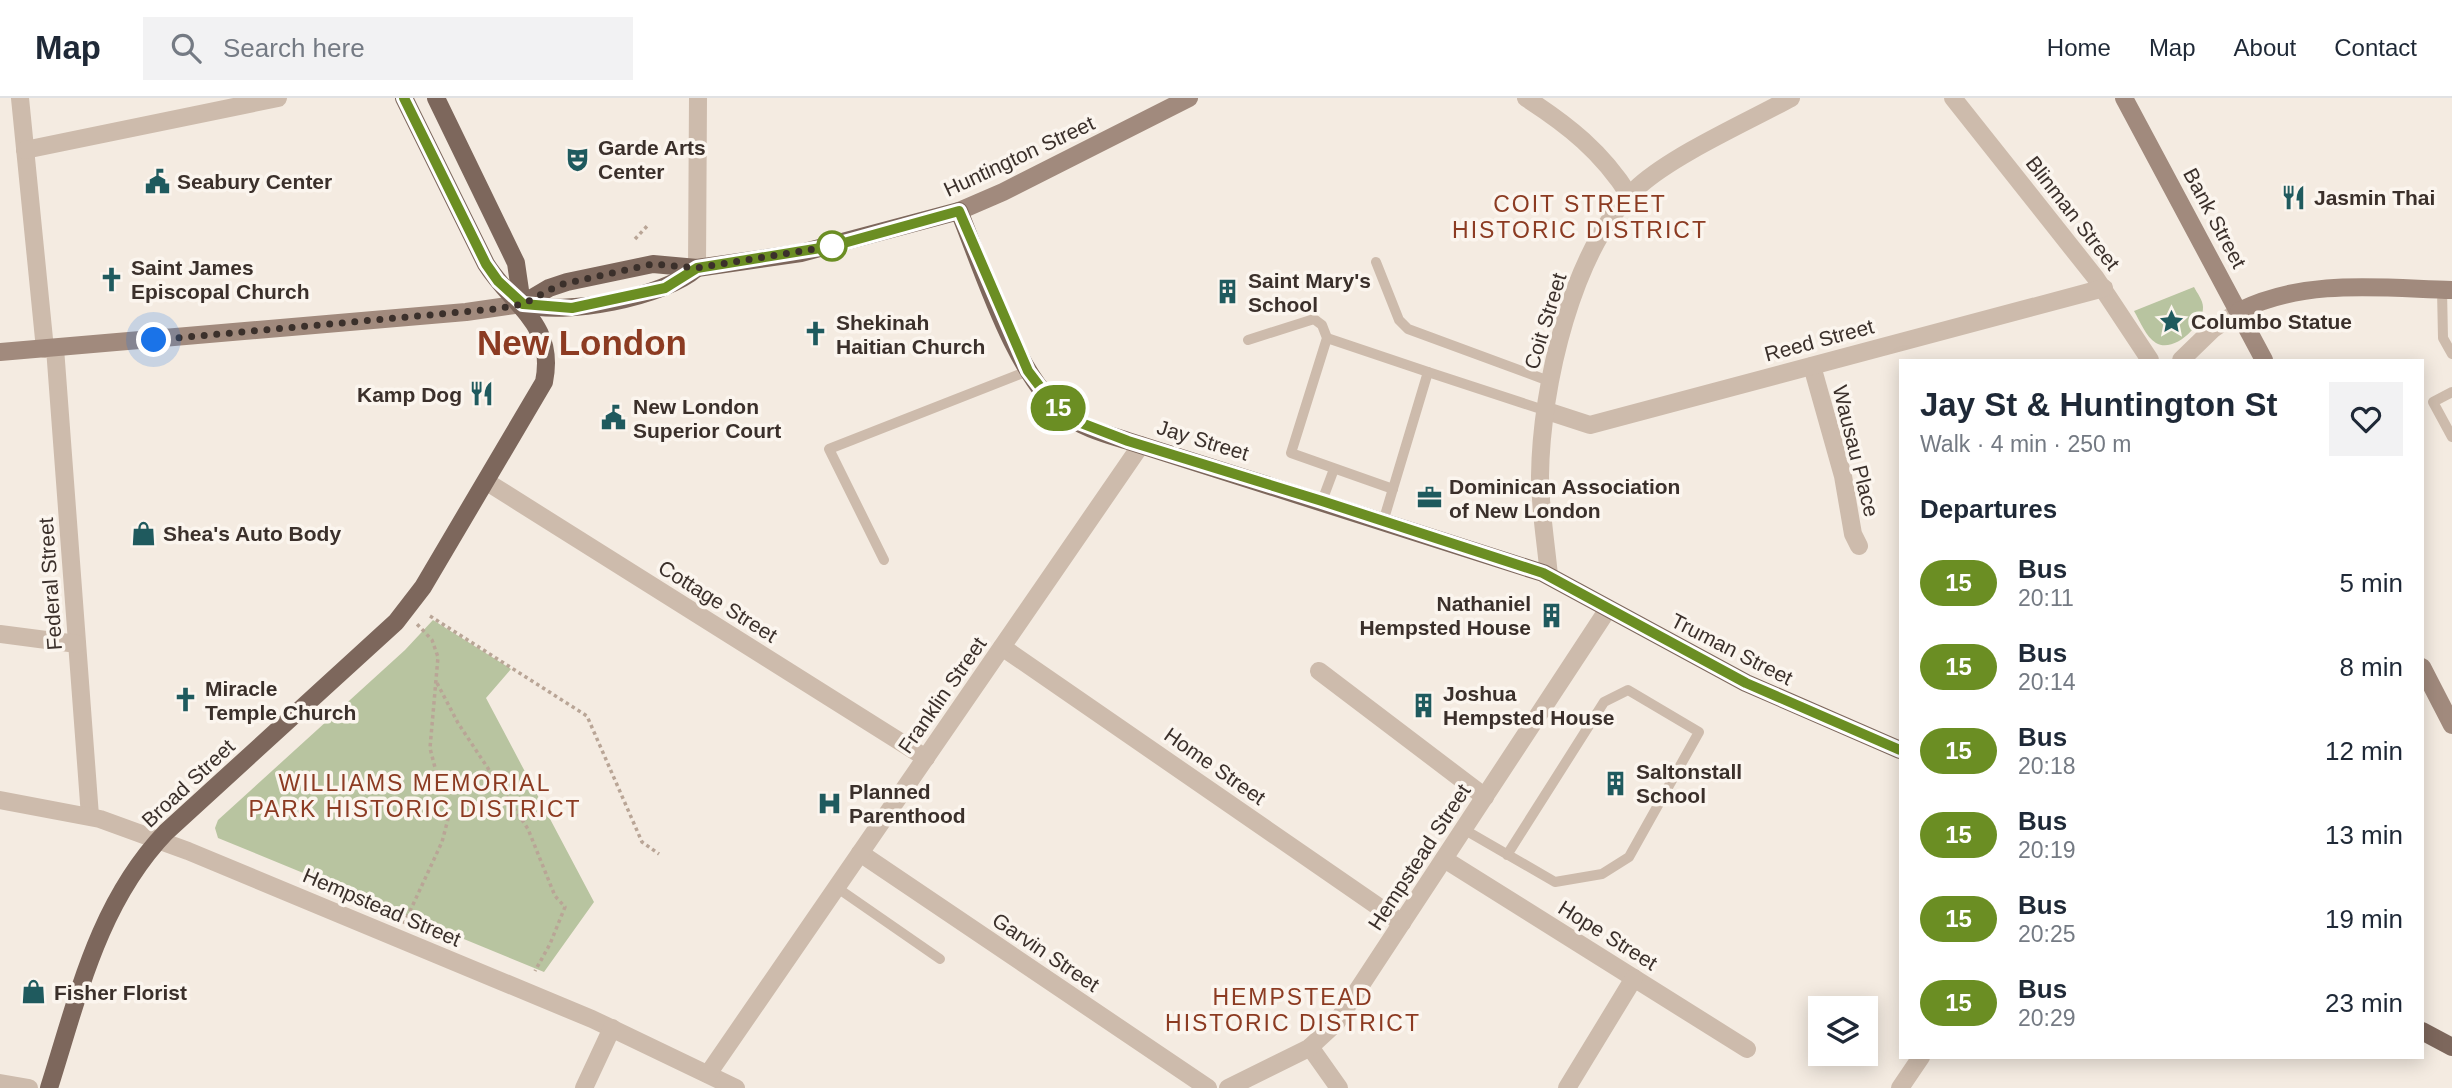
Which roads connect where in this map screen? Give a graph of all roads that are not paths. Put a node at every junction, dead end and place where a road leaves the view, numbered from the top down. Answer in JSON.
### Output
{"nodes":[{"id":1,"x":20,"y":98,"type":"edge"},
{"id":2,"x":278,"y":98,"type":"edge"},
{"id":3,"x":404,"y":98,"type":"edge"},
{"id":4,"x":436,"y":98,"type":"edge"},
{"id":5,"x":698,"y":98,"type":"edge"},
{"id":6,"x":1189,"y":98,"type":"edge"},
{"id":7,"x":1525,"y":98,"type":"edge"},
{"id":8,"x":1791,"y":98,"type":"edge"},
{"id":9,"x":1953,"y":98,"type":"edge"},
{"id":10,"x":2124,"y":98,"type":"edge"},
{"id":11,"x":25,"y":150,"type":"junction"},
{"id":12,"x":1629,"y":195,"type":"junction"},
{"id":13,"x":959,"y":211,"type":"junction"},
{"id":14,"x":1376,"y":262,"type":"dead end"},
{"id":15,"x":697,"y":268,"type":"junction"},
{"id":16,"x":2104,"y":288,"type":"junction"},
{"id":17,"x":2447,"y":290,"type":"edge"},
{"id":18,"x":523,"y":304,"type":"junction"},
{"id":19,"x":2239,"y":311,"type":"junction"},
{"id":20,"x":1327,"y":338,"type":"junction"},
{"id":21,"x":1248,"y":340,"type":"dead end"},
{"id":22,"x":50,"y":348,"type":"junction"},
{"id":23,"x":0,"y":352,"type":"edge"},
{"id":24,"x":2452,"y":354,"type":"edge"},
{"id":25,"x":2149,"y":359,"type":"edge"},
{"id":26,"x":2182,"y":359,"type":"edge"},
{"id":27,"x":2263,"y":359,"type":"edge"},
{"id":28,"x":1812,"y":366,"type":"junction"},
{"id":29,"x":1028,"y":371,"type":"junction"},
{"id":30,"x":1428,"y":372,"type":"junction"},
{"id":31,"x":1549,"y":381,"type":"junction"},
{"id":32,"x":2452,"y":392,"type":"edge"},
{"id":33,"x":1547,"y":411,"type":"junction"},
{"id":34,"x":2452,"y":437,"type":"edge"},
{"id":35,"x":1141,"y":445,"type":"junction"},
{"id":36,"x":1334,"y":469,"type":"junction"},
{"id":37,"x":487,"y":482,"type":"junction"},
{"id":38,"x":1393,"y":489,"type":"junction"},
{"id":39,"x":1322,"y":501,"type":"junction"},
{"id":40,"x":1383,"y":522,"type":"junction"},
{"id":41,"x":1859,"y":546,"type":"dead end"},
{"id":42,"x":884,"y":560,"type":"dead end"},
{"id":43,"x":1549,"y":576,"type":"junction"},
{"id":44,"x":1608,"y":609,"type":"junction"},
{"id":45,"x":0,"y":634,"type":"edge"},
{"id":46,"x":78,"y":645,"type":"junction"},
{"id":47,"x":1002,"y":647,"type":"junction"},
{"id":48,"x":1319,"y":671,"type":"dead end"},
{"id":49,"x":2424,"y":676,"type":"edge"},
{"id":50,"x":2428,"y":693,"type":"edge"},
{"id":51,"x":2452,"y":725,"type":"edge"},
{"id":52,"x":1899,"y":750,"type":"edge"},
{"id":53,"x":926,"y":758,"type":"junction"},
{"id":54,"x":1485,"y":797,"type":"junction"},
{"id":55,"x":0,"y":800,"type":"edge"},
{"id":56,"x":90,"y":816,"type":"junction"},
{"id":57,"x":1465,"y":830,"type":"junction"},
{"id":58,"x":159,"y":840,"type":"junction"},
{"id":59,"x":860,"y":853,"type":"junction"},
{"id":60,"x":1507,"y":855,"type":"junction"},
{"id":61,"x":1444,"y":859,"type":"junction"},
{"id":62,"x":836,"y":887,"type":"junction"},
{"id":63,"x":1402,"y":923,"type":"junction"},
{"id":64,"x":940,"y":959,"type":"dead end"},
{"id":65,"x":1634,"y":978,"type":"junction"},
{"id":66,"x":612,"y":1028,"type":"junction"},
{"id":67,"x":2424,"y":1032,"type":"edge"},
{"id":68,"x":1310,"y":1047,"type":"junction"},
{"id":69,"x":2452,"y":1047,"type":"edge"},
{"id":70,"x":1747,"y":1049,"type":"dead end"},
{"id":71,"x":1920,"y":1059,"type":"edge"},
{"id":72,"x":708,"y":1074,"type":"junction"},
{"id":73,"x":0,"y":1083,"type":"edge"},
{"id":74,"x":29,"y":1088,"type":"edge"},
{"id":75,"x":49,"y":1088,"type":"edge"},
{"id":76,"x":584,"y":1088,"type":"edge"},
{"id":77,"x":736,"y":1088,"type":"edge"},
{"id":78,"x":1208,"y":1088,"type":"edge"},
{"id":79,"x":1228,"y":1088,"type":"edge"},
{"id":80,"x":1339,"y":1088,"type":"edge"},
{"id":81,"x":1567,"y":1088,"type":"edge"},
{"id":82,"x":1900,"y":1088,"type":"edge"}],
"edges":[{"from":1,"to":11,"type":"street","name":"Federal Street"},
{"from":2,"to":11,"type":"street"},
{"from":3,"to":18,"type":"main road"},
{"from":4,"to":18,"type":"main road"},
{"from":5,"to":15,"type":"street"},
{"from":6,"to":13,"type":"main road","name":"Huntington Street"},
{"from":7,"to":12,"type":"street"},
{"from":8,"to":12,"type":"street","name":"Coit Street"},
{"from":9,"to":16,"type":"street","name":"Blinman Street"},
{"from":10,"to":19,"type":"main road","name":"Bank Street"},
{"from":11,"to":22,"type":"street","name":"Federal Street"},
{"from":12,"to":31,"type":"street","name":"Coit Street"},
{"from":13,"to":15,"type":"main road","name":"Huntington Street"},
{"from":13,"to":29,"type":"main road","name":"Jay Street"},
{"from":14,"to":31,"type":"lane"},
{"from":15,"to":18,"type":"main road","name":"Huntington Street"},
{"from":15,"to":18,"type":"main road","name":"Huntington Street"},
{"from":16,"to":25,"type":"street","name":"Blinman Street"},
{"from":16,"to":28,"type":"street","name":"Reed Street"},
{"from":17,"to":19,"type":"main road"},
{"from":17,"to":24,"type":"lane"},
{"from":18,"to":22,"type":"main road","name":"Huntington Street"},
{"from":18,"to":37,"type":"main road","name":"Broad Street"},
{"from":19,"to":26,"type":"street"},
{"from":19,"to":27,"type":"main road","name":"Bank Street"},
{"from":20,"to":21,"type":"lane"},
{"from":20,"to":30,"type":"lane"},
{"from":20,"to":36,"type":"lane"},
{"from":22,"to":23,"type":"main road","name":"Huntington Street"},
{"from":22,"to":46,"type":"street","name":"Federal Street"},
{"from":28,"to":33,"type":"street","name":"Reed Street"},
{"from":28,"to":41,"type":"street","name":"Wausau Place"},
{"from":29,"to":35,"type":"main road","name":"Jay Street"},
{"from":29,"to":42,"type":"lane"},
{"from":30,"to":33,"type":"lane"},
{"from":30,"to":38,"type":"lane"},
{"from":31,"to":33,"type":"street","name":"Coit Street"},
{"from":32,"to":34,"type":"lane"},
{"from":33,"to":43,"type":"street","name":"Coit Street"},
{"from":35,"to":39,"type":"main road","name":"Jay Street"},
{"from":35,"to":47,"type":"street","name":"Franklin Street"},
{"from":36,"to":38,"type":"lane"},
{"from":36,"to":39,"type":"lane"},
{"from":37,"to":53,"type":"street","name":"Cottage Street"},
{"from":37,"to":58,"type":"main road","name":"Broad Street"},
{"from":38,"to":40,"type":"lane"},
{"from":39,"to":40,"type":"main road","name":"Jay Street"},
{"from":40,"to":43,"type":"main road","name":"Jay Street"},
{"from":43,"to":44,"type":"main road","name":"Truman Street"},
{"from":44,"to":52,"type":"main road","name":"Truman Street"},
{"from":44,"to":54,"type":"street","name":"Hempstead Street"},
{"from":45,"to":46,"type":"street"},
{"from":46,"to":56,"type":"street","name":"Federal Street"},
{"from":47,"to":53,"type":"street","name":"Franklin Street"},
{"from":47,"to":63,"type":"street","name":"Home Street"},
{"from":48,"to":54,"type":"street"},
{"from":49,"to":50,"type":"main road"},
{"from":50,"to":51,"type":"main road"},
{"from":53,"to":59,"type":"street","name":"Franklin Street"},
{"from":54,"to":57,"type":"street","name":"Hempstead Street"},
{"from":55,"to":56,"type":"street","name":"Hempstead Street"},
{"from":56,"to":58,"type":"street","name":"Hempstead Street"},
{"from":57,"to":60,"type":"lane"},
{"from":57,"to":61,"type":"street","name":"Hempstead Street"},
{"from":58,"to":66,"type":"street","name":"Hempstead Street"},
{"from":58,"to":75,"type":"main road","name":"Broad Street"},
{"from":59,"to":62,"type":"street","name":"Franklin Street"},
{"from":59,"to":78,"type":"street","name":"Garvin Street"},
{"from":60,"to":60,"type":"lane"},
{"from":61,"to":63,"type":"street","name":"Hempstead Street"},
{"from":61,"to":65,"type":"street","name":"Hope Street"},
{"from":62,"to":64,"type":"lane"},
{"from":62,"to":72,"type":"street","name":"Franklin Street"},
{"from":63,"to":68,"type":"street","name":"Hempstead Street"},
{"from":65,"to":70,"type":"street","name":"Hope Street"},
{"from":65,"to":81,"type":"street"},
{"from":66,"to":72,"type":"street","name":"Hempstead Street"},
{"from":66,"to":76,"type":"street"},
{"from":67,"to":69,"type":"main road"},
{"from":68,"to":79,"type":"street","name":"Hempstead Street"},
{"from":68,"to":80,"type":"street"},
{"from":71,"to":82,"type":"street"},
{"from":72,"to":77,"type":"street","name":"Hempstead Street"},
{"from":73,"to":74,"type":"street"}]}
